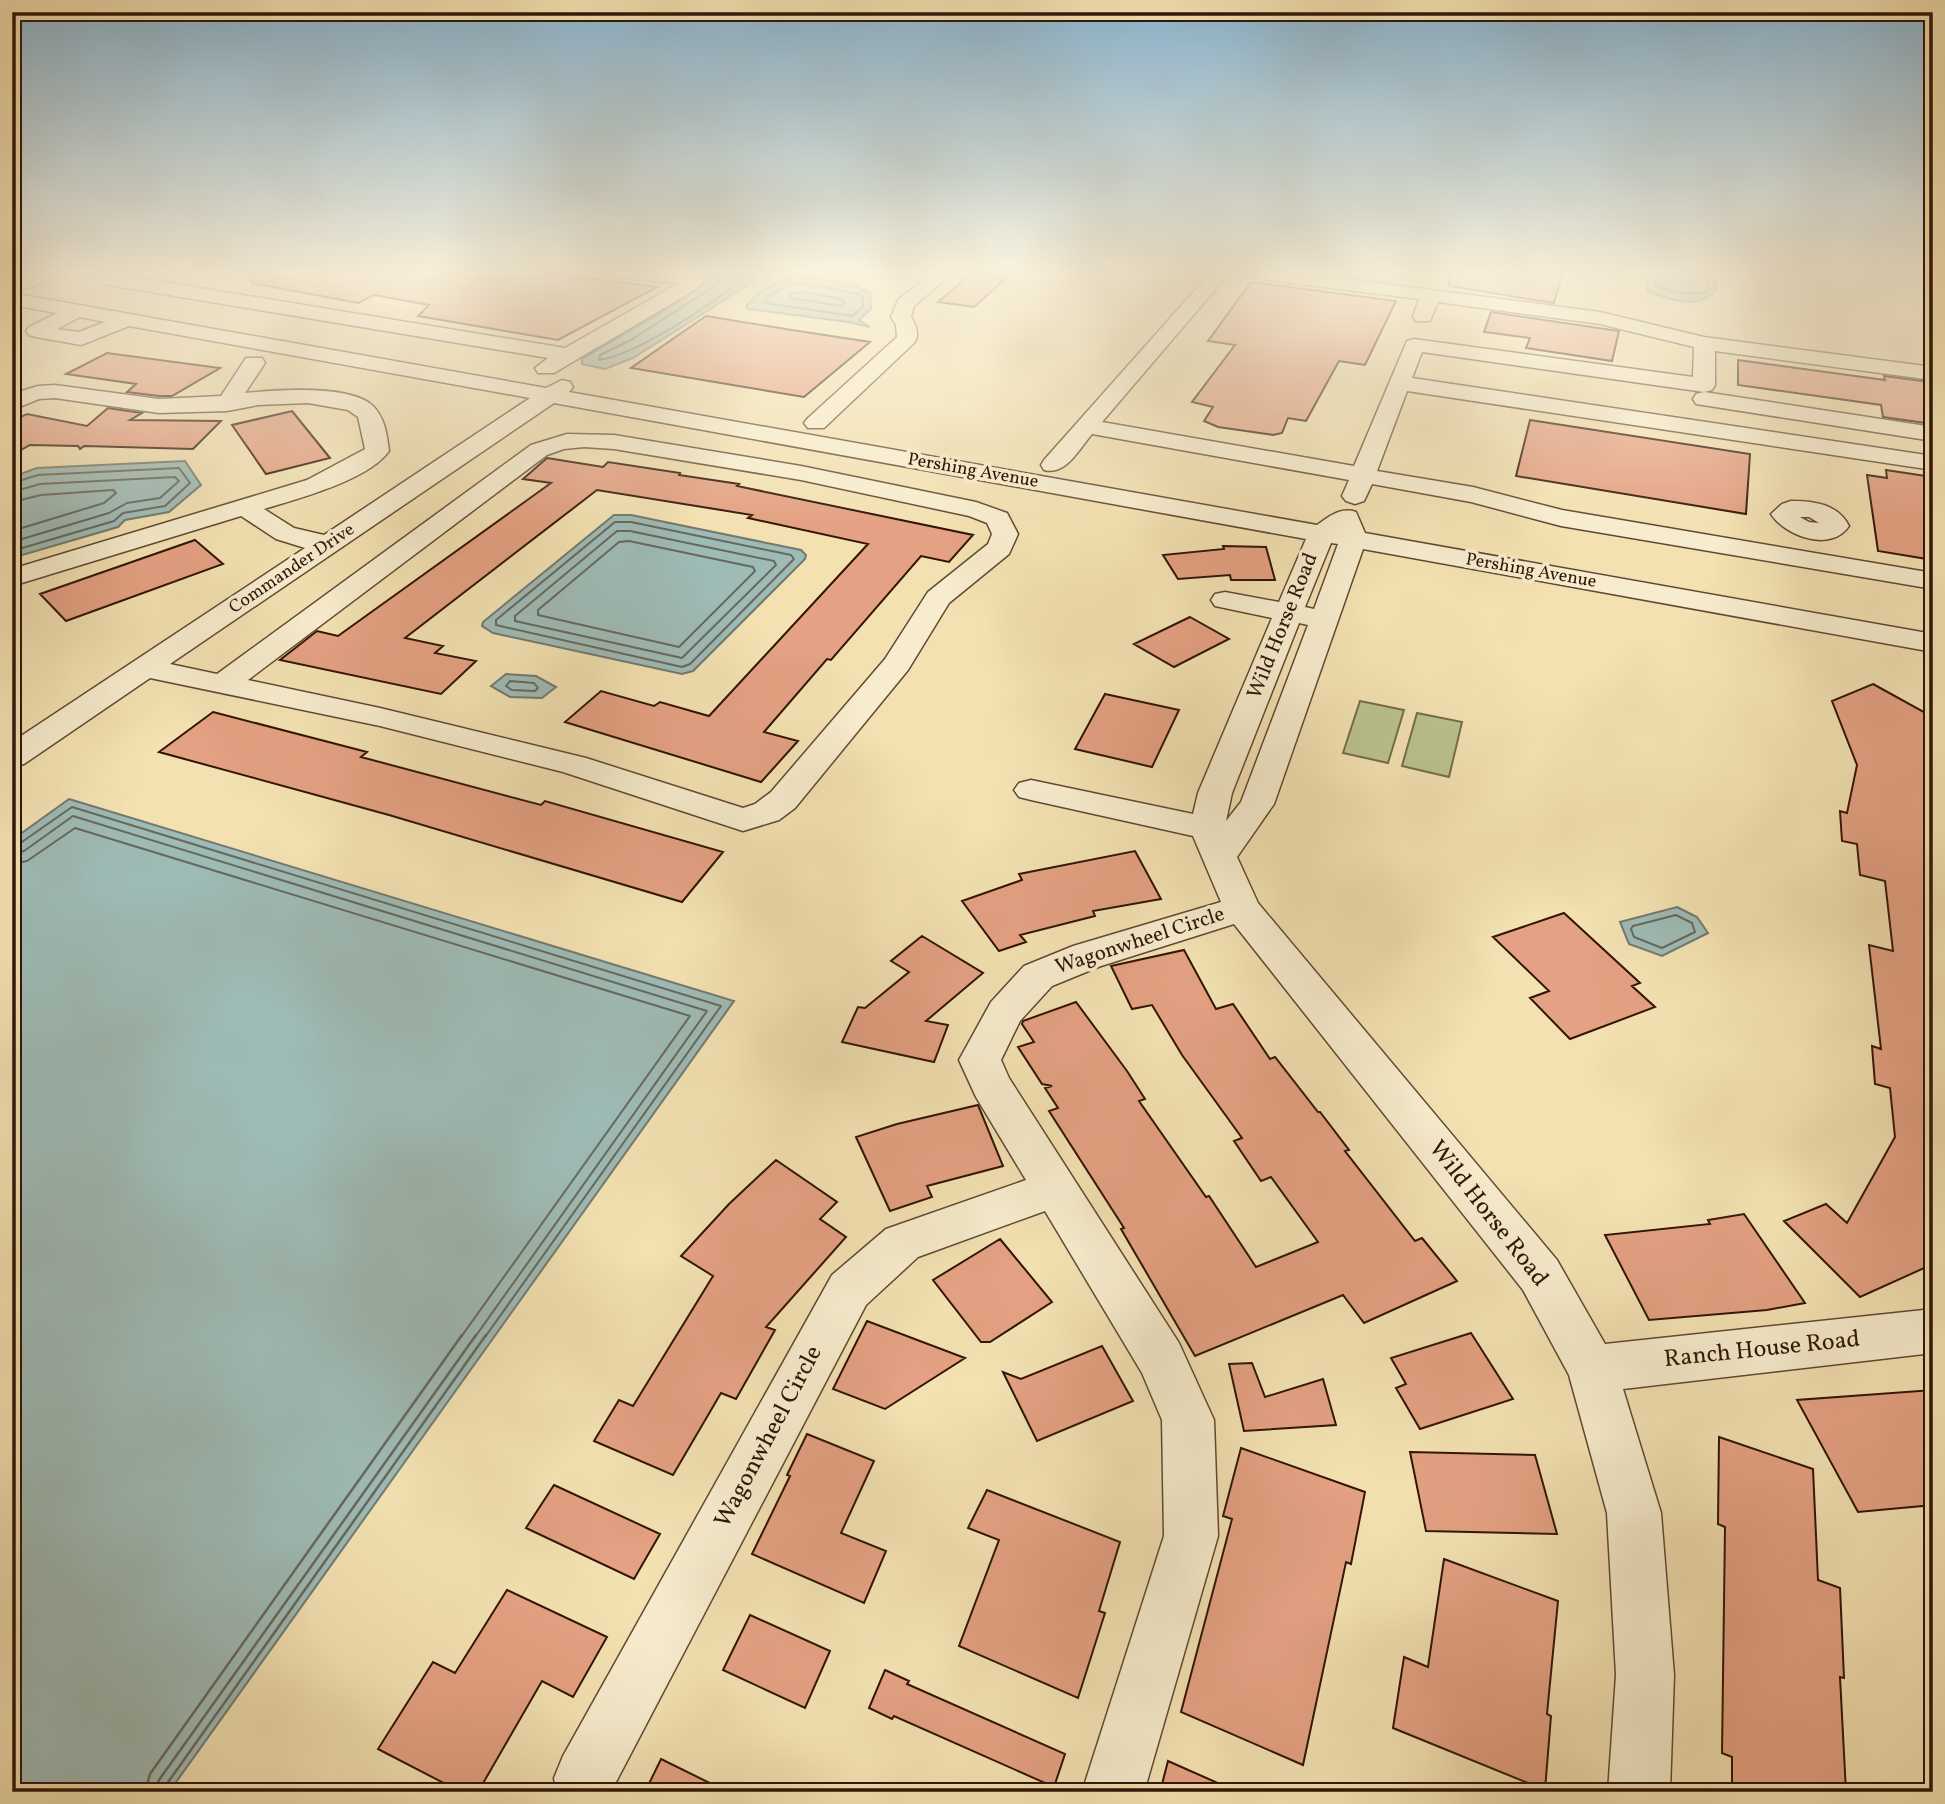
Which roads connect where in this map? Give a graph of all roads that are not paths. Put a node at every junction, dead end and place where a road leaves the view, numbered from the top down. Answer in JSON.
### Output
{"nodes":[{"id":1,"x":330,"y":355,"type":"edge"},
{"id":2,"x":437,"y":355,"type":"edge"},
{"id":3,"x":569,"y":355,"type":"edge"},
{"id":4,"x":890,"y":355,"type":"edge"},
{"id":5,"x":1148,"y":355,"type":"edge"},
{"id":6,"x":1410,"y":355,"type":"edge"},
{"id":7,"x":1704,"y":355,"type":"edge"},
{"id":8,"x":1794,"y":355,"type":"edge"},
{"id":9,"x":254,"y":363,"type":"dead end"},
{"id":10,"x":1407,"y":364,"type":"junction"},
{"id":11,"x":535,"y":374,"type":"junction"},
{"id":12,"x":1933,"y":374,"type":"edge"},
{"id":13,"x":512,"y":388,"type":"junction"},
{"id":14,"x":562,"y":388,"type":"junction"},
{"id":15,"x":18,"y":396,"type":"edge"},
{"id":16,"x":1704,"y":396,"type":"junction"},
{"id":17,"x":227,"y":404,"type":"junction"},
{"id":18,"x":816,"y":423,"type":"junction"},
{"id":19,"x":1086,"y":426,"type":"junction"},
{"id":20,"x":1703,"y":429,"type":"junction"},
{"id":21,"x":1933,"y":434,"type":"edge"},
{"id":22,"x":1933,"y":463,"type":"edge"},
{"id":23,"x":1053,"y":465,"type":"junction"},
{"id":24,"x":1364,"y":475,"type":"junction"},
{"id":25,"x":246,"y":507,"type":"junction"},
{"id":26,"x":1350,"y":528,"type":"junction"},
{"id":27,"x":1812,"y":531,"type":"dead end"},
{"id":28,"x":1321,"y":534,"type":"junction"},
{"id":29,"x":330,"y":544,"type":"junction"},
{"id":30,"x":1815,"y":561,"type":"junction"},
{"id":31,"x":12,"y":578,"type":"edge"},
{"id":32,"x":1933,"y":581,"type":"edge"},
{"id":33,"x":1225,"y":600,"type":"dead end"},
{"id":34,"x":1289,"y":612,"type":"junction"},
{"id":35,"x":1324,"y":619,"type":"junction"},
{"id":36,"x":1933,"y":619,"type":"edge"},
{"id":37,"x":1933,"y":643,"type":"edge"},
{"id":38,"x":145,"y":668,"type":"junction"},
{"id":39,"x":234,"y":687,"type":"junction"},
{"id":40,"x":12,"y":757,"type":"edge"},
{"id":41,"x":1031,"y":790,"type":"dead end"},
{"id":42,"x":1221,"y":840,"type":"junction"},
{"id":43,"x":1242,"y":908,"type":"junction"},
{"id":44,"x":1056,"y":1188,"type":"junction"},
{"id":45,"x":1933,"y":1331,"type":"edge"},
{"id":46,"x":1592,"y":1368,"type":"junction"},
{"id":47,"x":587,"y":1792,"type":"edge"},
{"id":48,"x":1114,"y":1792,"type":"edge"},
{"id":49,"x":1639,"y":1792,"type":"edge"}],
"edges":[{"from":1,"to":13,"type":"street","name":"Pershing Avenue"},
{"from":2,"to":11,"type":"street","name":"Pershing Avenue"},
{"from":3,"to":11,"type":"street"},
{"from":4,"to":18,"type":"street"},
{"from":5,"to":19,"type":"street"},
{"from":6,"to":10,"type":"street"},
{"from":7,"to":16,"type":"street"},
{"from":8,"to":12,"type":"street"},
{"from":9,"to":17,"type":"street"},
{"from":10,"to":16,"type":"street"},
{"from":10,"to":20,"type":"street"},
{"from":10,"to":24,"type":"street"},
{"from":11,"to":13,"type":"street"},
{"from":11,"to":14,"type":"street","name":"Pershing Avenue"},
{"from":13,"to":14,"type":"street","name":"Pershing Avenue"},
{"from":14,"to":18,"type":"street","name":"Pershing Avenue"},
{"from":14,"to":28,"type":"street","name":"Pershing Avenue"},
{"from":14,"to":29,"type":"street","name":"Commander Drive"},
{"from":15,"to":17,"type":"street"},
{"from":16,"to":20,"type":"street"},
{"from":16,"to":21,"type":"street"},
{"from":17,"to":25,"type":"street"},
{"from":18,"to":23,"type":"street","name":"Pershing Avenue"},
{"from":19,"to":23,"type":"street"},
{"from":19,"to":24,"type":"street"},
{"from":20,"to":22,"type":"street"},
{"from":23,"to":26,"type":"street","name":"Pershing Avenue"},
{"from":24,"to":26,"type":"street"},
{"from":24,"to":30,"type":"street"},
{"from":25,"to":29,"type":"street"},
{"from":25,"to":31,"type":"street"},
{"from":26,"to":28,"type":"street","name":"Wild Horse Road"},
{"from":26,"to":35,"type":"street","name":"Wild Horse Road"},
{"from":26,"to":36,"type":"street","name":"Pershing Avenue"},
{"from":26,"to":37,"type":"street","name":"Pershing Avenue"},
{"from":27,"to":30,"type":"street"},
{"from":28,"to":34,"type":"street","name":"Wild Horse Road"},
{"from":29,"to":38,"type":"street","name":"Commander Drive"},
{"from":30,"to":32,"type":"street"},
{"from":33,"to":34,"type":"street"},
{"from":34,"to":35,"type":"street"},
{"from":34,"to":42,"type":"street","name":"Wild Horse Road"},
{"from":35,"to":42,"type":"street","name":"Wild Horse Road"},
{"from":38,"to":39,"type":"street"},
{"from":38,"to":40,"type":"street","name":"Commander Drive"},
{"from":39,"to":39,"type":"street"},
{"from":41,"to":42,"type":"street"},
{"from":42,"to":43,"type":"street","name":"Wild Horse Road"},
{"from":43,"to":44,"type":"street","name":"Wagonwheel Circle"},
{"from":43,"to":46,"type":"street","name":"Wild Horse Road"},
{"from":44,"to":47,"type":"street","name":"Wagonwheel Circle"},
{"from":44,"to":48,"type":"street","name":"Wagonwheel Circle"},
{"from":45,"to":46,"type":"street","name":"Ranch House Road"},
{"from":46,"to":49,"type":"street","name":"Wild Horse Road"}]}
